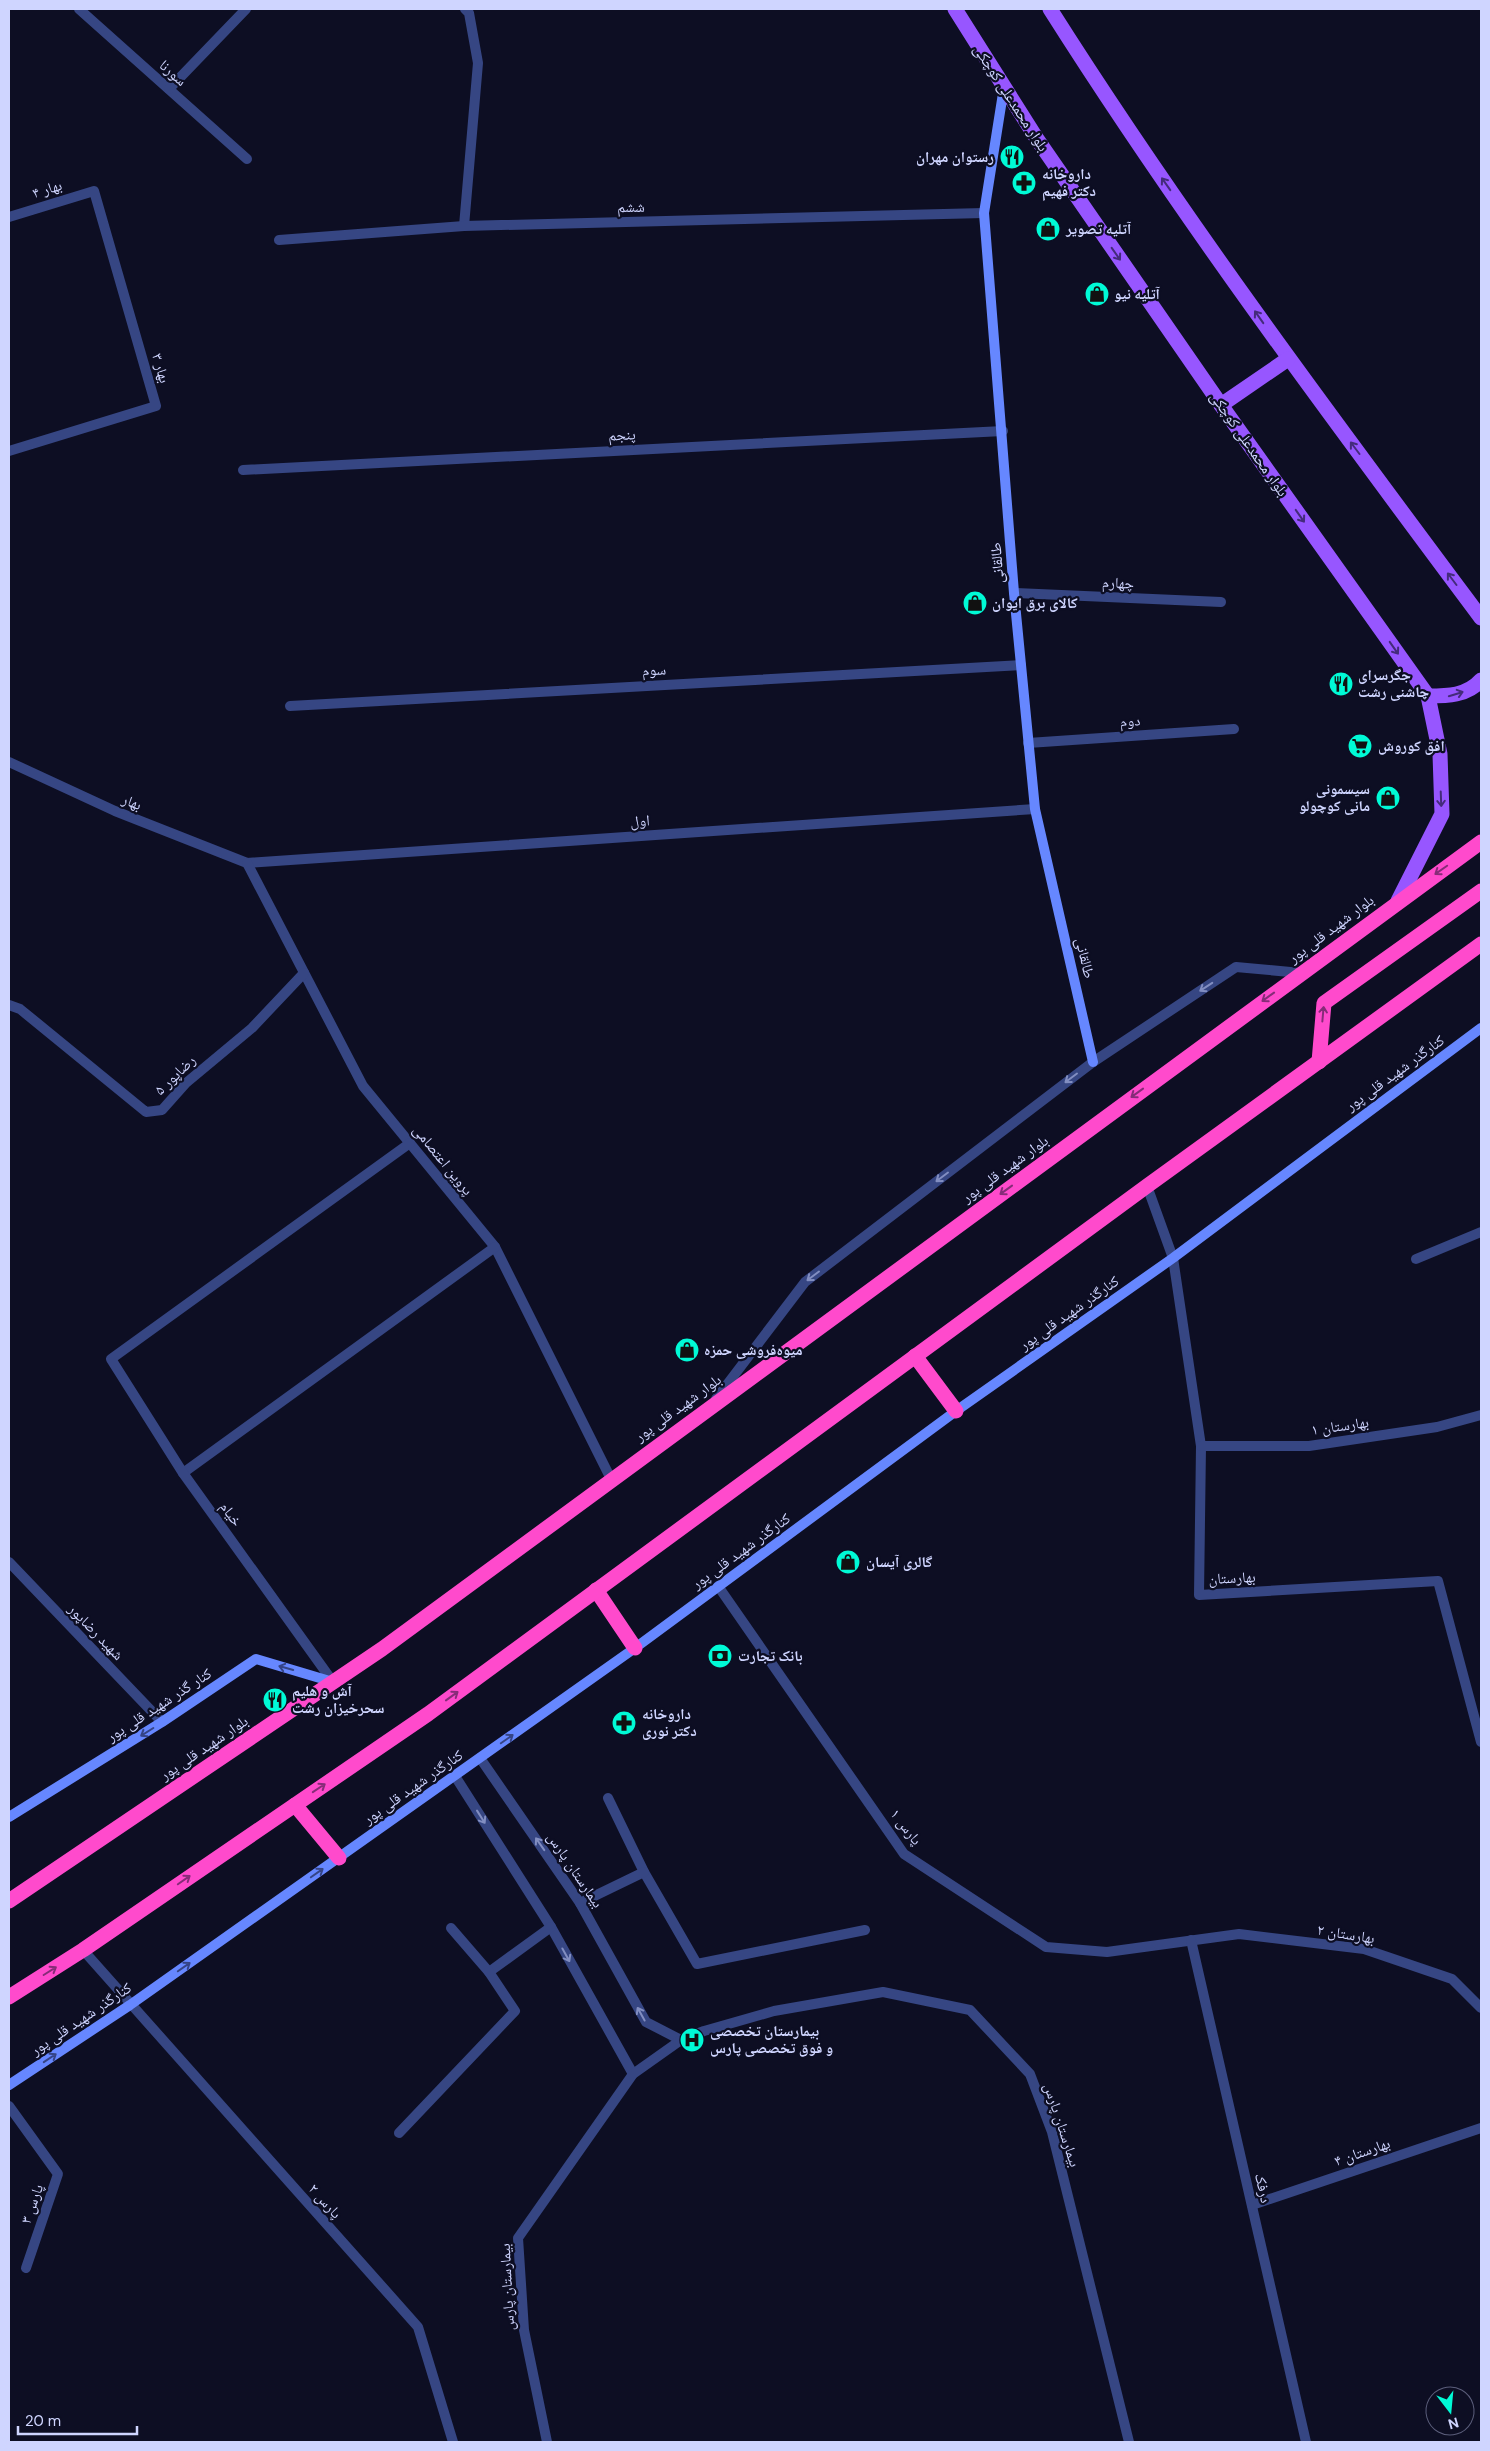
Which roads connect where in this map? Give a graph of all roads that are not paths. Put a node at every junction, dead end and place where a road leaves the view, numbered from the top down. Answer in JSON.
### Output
{"nodes":[{"id":1,"x":79,"y":9,"type":"edge"},
{"id":2,"x":246,"y":9,"type":"edge"},
{"id":3,"x":466,"y":9,"type":"edge"},
{"id":4,"x":955,"y":9,"type":"edge"},
{"id":5,"x":1050,"y":9,"type":"edge"},
{"id":6,"x":1004,"y":87,"type":"junction"},
{"id":7,"x":169,"y":89,"type":"junction"},
{"id":8,"x":247,"y":159,"type":"dead end"},
{"id":9,"x":94,"y":191,"type":"joint"},
{"id":10,"x":984,"y":213,"type":"junction"},
{"id":11,"x":9,"y":217,"type":"edge"},
{"id":12,"x":464,"y":226,"type":"junction"},
{"id":13,"x":279,"y":240,"type":"dead end"},
{"id":14,"x":1288,"y":359,"type":"junction"},
{"id":15,"x":1221,"y":405,"type":"junction"},
{"id":16,"x":1003,"y":431,"type":"junction"},
{"id":17,"x":9,"y":451,"type":"edge"},
{"id":18,"x":243,"y":470,"type":"dead end"},
{"id":19,"x":1014,"y":593,"type":"junction"},
{"id":20,"x":1221,"y":602,"type":"dead end"},
{"id":21,"x":1481,"y":618,"type":"edge"},
{"id":22,"x":1021,"y":664,"type":"junction"},
{"id":23,"x":1481,"y":680,"type":"edge"},
{"id":24,"x":1428,"y":696,"type":"junction"},
{"id":25,"x":290,"y":706,"type":"dead end"},
{"id":26,"x":1234,"y":729,"type":"dead end"},
{"id":27,"x":1028,"y":743,"type":"junction"},
{"id":28,"x":9,"y":762,"type":"edge"},
{"id":29,"x":1035,"y":809,"type":"junction"},
{"id":30,"x":1481,"y":842,"type":"edge"},
{"id":31,"x":247,"y":863,"type":"junction"},
{"id":32,"x":1481,"y":892,"type":"edge"},
{"id":33,"x":1398,"y":901,"type":"junction"},
{"id":34,"x":1481,"y":944,"type":"edge"},
{"id":35,"x":304,"y":973,"type":"junction"},
{"id":36,"x":1301,"y":973,"type":"junction"},
{"id":37,"x":9,"y":1005,"type":"edge"},
{"id":38,"x":1481,"y":1028,"type":"edge"},
{"id":39,"x":1093,"y":1062,"type":"junction"},
{"id":40,"x":1318,"y":1062,"type":"junction"},
{"id":41,"x":410,"y":1143,"type":"junction"},
{"id":42,"x":1147,"y":1186,"type":"junction"},
{"id":43,"x":1481,"y":1232,"type":"edge"},
{"id":44,"x":495,"y":1248,"type":"junction"},
{"id":45,"x":1173,"y":1258,"type":"junction"},
{"id":46,"x":1416,"y":1259,"type":"dead end"},
{"id":47,"x":915,"y":1356,"type":"junction"},
{"id":48,"x":710,"y":1407,"type":"junction"},
{"id":49,"x":956,"y":1411,"type":"junction"},
{"id":50,"x":1481,"y":1415,"type":"edge"},
{"id":51,"x":1201,"y":1446,"type":"junction"},
{"id":52,"x":183,"y":1473,"type":"junction"},
{"id":53,"x":611,"y":1478,"type":"junction"},
{"id":54,"x":9,"y":1562,"type":"edge"},
{"id":55,"x":718,"y":1586,"type":"junction"},
{"id":56,"x":596,"y":1590,"type":"junction"},
{"id":57,"x":635,"y":1648,"type":"junction"},
{"id":58,"x":333,"y":1682,"type":"junction"},
{"id":59,"x":1479,"y":1721,"type":"edge"},
{"id":60,"x":162,"y":1722,"type":"junction"},
{"id":61,"x":1481,"y":1742,"type":"edge"},
{"id":62,"x":480,"y":1758,"type":"junction"},
{"id":63,"x":455,"y":1776,"type":"junction"},
{"id":64,"x":608,"y":1798,"type":"dead end"},
{"id":65,"x":295,"y":1804,"type":"junction"},
{"id":66,"x":9,"y":1817,"type":"edge"},
{"id":67,"x":339,"y":1858,"type":"junction"},
{"id":68,"x":644,"y":1872,"type":"junction"},
{"id":69,"x":9,"y":1901,"type":"edge"},
{"id":70,"x":580,"y":1903,"type":"junction"},
{"id":71,"x":550,"y":1927,"type":"junction"},
{"id":72,"x":451,"y":1928,"type":"dead end"},
{"id":73,"x":865,"y":1930,"type":"dead end"},
{"id":74,"x":1192,"y":1940,"type":"junction"},
{"id":75,"x":83,"y":1950,"type":"junction"},
{"id":76,"x":488,"y":1972,"type":"junction"},
{"id":77,"x":9,"y":1997,"type":"edge"},
{"id":78,"x":130,"y":2005,"type":"junction"},
{"id":79,"x":1481,"y":2008,"type":"edge"},
{"id":80,"x":681,"y":2040,"type":"junction"},
{"id":81,"x":633,"y":2074,"type":"junction"},
{"id":82,"x":9,"y":2085,"type":"edge"},
{"id":83,"x":9,"y":2106,"type":"edge"},
{"id":84,"x":1481,"y":2128,"type":"edge"},
{"id":85,"x":399,"y":2133,"type":"dead end"},
{"id":86,"x":1252,"y":2205,"type":"junction"},
{"id":87,"x":26,"y":2268,"type":"dead end"},
{"id":88,"x":453,"y":2442,"type":"edge"},
{"id":89,"x":547,"y":2442,"type":"edge"},
{"id":90,"x":1129,"y":2442,"type":"edge"},
{"id":91,"x":1306,"y":2442,"type":"edge"}],
"edges":[{"from":1,"to":7,"type":"street","name":"سورنا"},
{"from":2,"to":7,"type":"street"},
{"from":3,"to":12,"type":"street"},
{"from":4,"to":6,"type":"main road","name":"بلوار محمدعلی کوچکی"},
{"from":14,"to":5,"type":"main road","one_way":true},
{"from":6,"to":10,"type":"street","name":"طالقانی"},
{"from":6,"to":15,"type":"main road","name":"بلوار محمدعلی کوچکی","one_way":true},
{"from":7,"to":8,"type":"street","name":"سورنا"},
{"from":9,"to":11,"type":"street","name":"بهار ۴"},
{"from":9,"to":17,"type":"street","name":"بهار ۳"},
{"from":10,"to":12,"type":"street","name":"ششم"},
{"from":10,"to":16,"type":"street","name":"طالقانی"},
{"from":12,"to":13,"type":"street","name":"ششم"},
{"from":14,"to":15,"type":"main road"},
{"from":21,"to":14,"type":"main road","one_way":true},
{"from":15,"to":24,"type":"main road","name":"بلوار محمدعلی کوچکی","one_way":true},
{"from":16,"to":18,"type":"street","name":"پنجم"},
{"from":16,"to":19,"type":"street","name":"طالقانی"},
{"from":19,"to":20,"type":"street","name":"چهارم"},
{"from":19,"to":22,"type":"street","name":"طالقانی"},
{"from":22,"to":25,"type":"street","name":"سوم"},
{"from":22,"to":27,"type":"street","name":"طالقانی"},
{"from":24,"to":23,"type":"main road","one_way":true},
{"from":24,"to":33,"type":"main road","name":"بلوار محمدعلی کوچکی","one_way":true},
{"from":26,"to":27,"type":"street","name":"دوم"},
{"from":27,"to":29,"type":"street","name":"طالقانی"},
{"from":28,"to":31,"type":"street","name":"بهار"},
{"from":29,"to":31,"type":"street","name":"اول"},
{"from":29,"to":39,"type":"street","name":"طالقانی"},
{"from":30,"to":33,"type":"highway","name":"بلوار شهید قلی پور","one_way":true},
{"from":31,"to":35,"type":"street","name":"پروین اعتصامی"},
{"from":40,"to":32,"type":"highway","one_way":true},
{"from":33,"to":36,"type":"highway","name":"بلوار شهید قلی پور"},
{"from":34,"to":40,"type":"highway"},
{"from":35,"to":37,"type":"street","name":"رضاپور ۵"},
{"from":35,"to":41,"type":"street","name":"پروین اعتصامی"},
{"from":36,"to":39,"type":"street","one_way":true},
{"from":36,"to":48,"type":"highway","name":"بلوار شهید قلی پور","one_way":true},
{"from":38,"to":45,"type":"street","name":"کنارگذر شهید قلی پور"},
{"from":39,"to":48,"type":"street","one_way":true},
{"from":40,"to":42,"type":"highway"},
{"from":41,"to":44,"type":"street","name":"پروین اعتصامی"},
{"from":41,"to":52,"type":"street","name":"خیام"},
{"from":42,"to":45,"type":"street","name":"بهارستان"},
{"from":42,"to":47,"type":"highway"},
{"from":43,"to":46,"type":"street"},
{"from":44,"to":52,"type":"street"},
{"from":44,"to":53,"type":"street","name":"پروین اعتصامی"},
{"from":45,"to":49,"type":"street","name":"کنارگذر شهید قلی پور"},
{"from":45,"to":51,"type":"street","name":"بهارستان"},
{"from":47,"to":49,"type":"highway"},
{"from":47,"to":56,"type":"highway"},
{"from":48,"to":53,"type":"highway","name":"بلوار شهید قلی پور"},
{"from":49,"to":55,"type":"street","name":"کنارگذر شهید قلی پور"},
{"from":50,"to":51,"type":"street","name":"بهارستان ۱"},
{"from":51,"to":59,"type":"street","name":"بهارستان"},
{"from":52,"to":58,"type":"street","name":"خیام"},
{"from":53,"to":58,"type":"highway","name":"بلوار شهید قلی پور"},
{"from":54,"to":60,"type":"street","name":"شهید رضاپور"},
{"from":55,"to":57,"type":"street","name":"کنارگذر شهید قلی پور"},
{"from":55,"to":74,"type":"street","name":"پارس ۱"},
{"from":56,"to":57,"type":"highway"},
{"from":65,"to":56,"type":"highway","one_way":true},
{"from":62,"to":57,"type":"street","name":"کنارگذر شهید قلی پور","one_way":true},
{"from":58,"to":60,"type":"street","name":"کنار گذر شهید قلی پور","one_way":true},
{"from":58,"to":69,"type":"highway","name":"بلوار شهید قلی پور"},
{"from":59,"to":61,"type":"street","name":"بهارستان"},
{"from":60,"to":66,"type":"street","name":"کنار گذر شهید قلی پور","one_way":true},
{"from":62,"to":63,"type":"street","name":"کنارگذر شهید قلی پور"},
{"from":70,"to":62,"type":"street","name":"بیمارستان پارس","one_way":true},
{"from":63,"to":67,"type":"street","name":"کنارگذر شهید قلی پور"},
{"from":63,"to":71,"type":"street","one_way":true},
{"from":64,"to":68,"type":"street"},
{"from":65,"to":67,"type":"highway"},
{"from":75,"to":65,"type":"highway","one_way":true},
{"from":78,"to":67,"type":"street","name":"کنارگذر شهید قلی پور","one_way":true},
{"from":68,"to":70,"type":"street"},
{"from":68,"to":73,"type":"street"},
{"from":80,"to":70,"type":"street","name":"بیمارستان پارس","one_way":true},
{"from":71,"to":76,"type":"street"},
{"from":71,"to":81,"type":"street","one_way":true},
{"from":72,"to":76,"type":"street"},
{"from":74,"to":79,"type":"street","name":"بهارستان ۲"},
{"from":74,"to":86,"type":"street","name":"درفک"},
{"from":77,"to":75,"type":"highway","one_way":true},
{"from":75,"to":78,"type":"street","name":"پارس ۲"},
{"from":76,"to":85,"type":"street"},
{"from":82,"to":78,"type":"street","name":"کنارگذر شهید قلی پور","one_way":true},
{"from":78,"to":88,"type":"street","name":"پارس ۲"},
{"from":80,"to":81,"type":"street","name":"بیمارستان پارس"},
{"from":80,"to":90,"type":"street","name":"بیمارستان پارس"},
{"from":81,"to":89,"type":"street","name":"بیمارستان پارس"},
{"from":83,"to":87,"type":"street","name":"پارس ۳"},
{"from":84,"to":86,"type":"street","name":"بهارستان ۴"},
{"from":86,"to":91,"type":"street","name":"درفک"}]}
